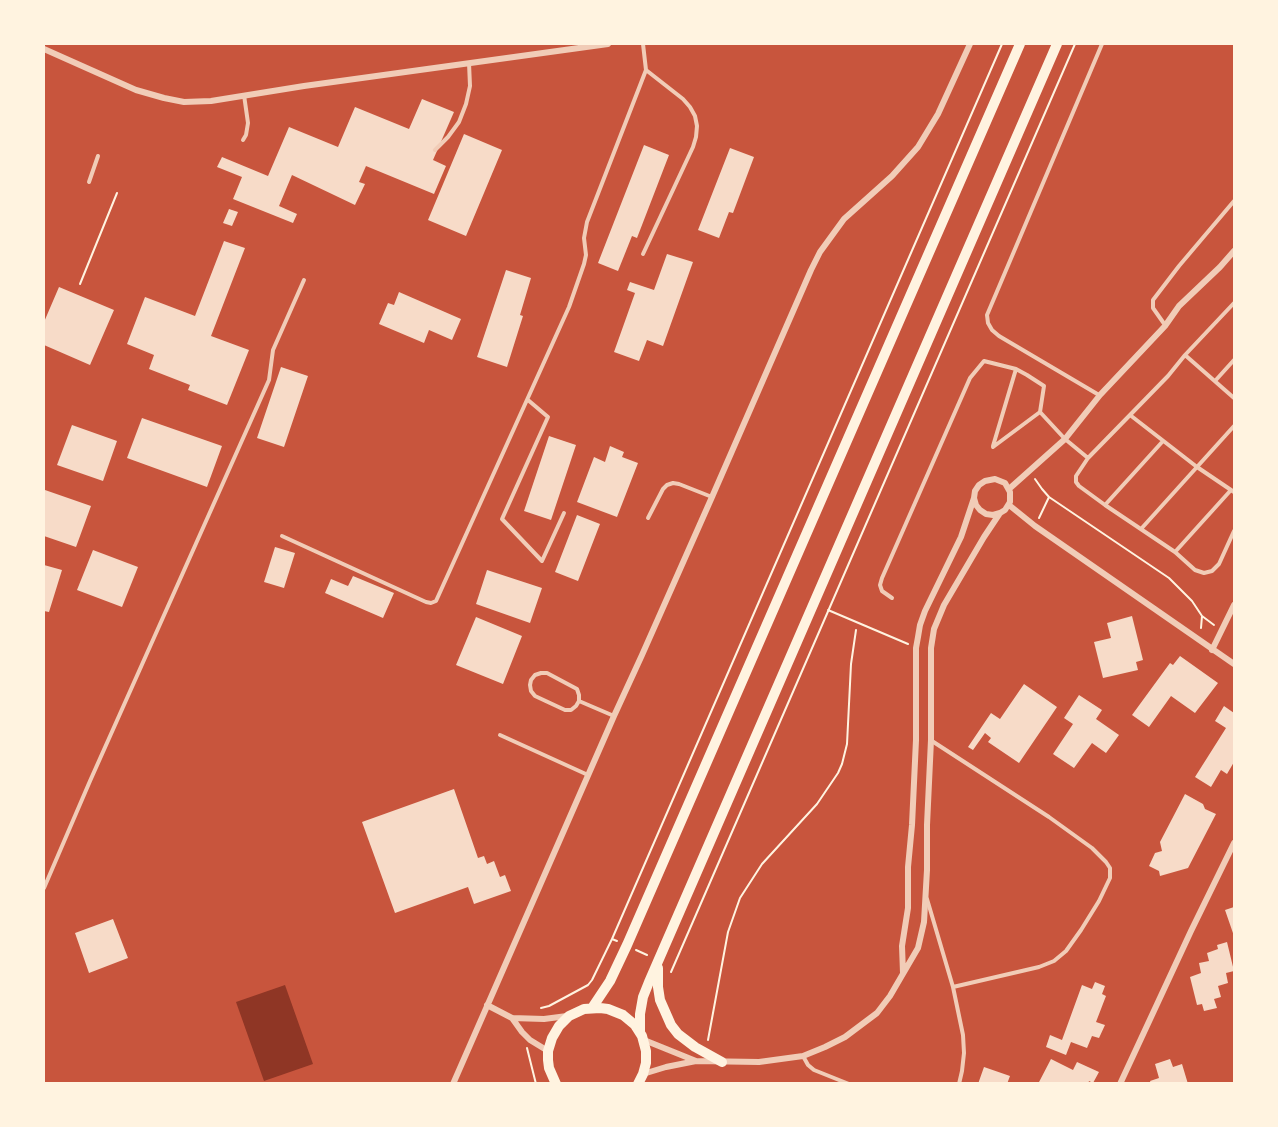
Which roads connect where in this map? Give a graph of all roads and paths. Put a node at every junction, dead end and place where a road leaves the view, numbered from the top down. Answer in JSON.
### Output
{"nodes":[{"id":1,"x":608,"y":44,"type":"edge"},
{"id":2,"x":643,"y":44,"type":"edge"},
{"id":3,"x":970,"y":44,"type":"edge"},
{"id":4,"x":1002,"y":44,"type":"edge"},
{"id":5,"x":1020,"y":44,"type":"edge"},
{"id":6,"x":1058,"y":44,"type":"edge"},
{"id":7,"x":1074,"y":44,"type":"edge"},
{"id":8,"x":1102,"y":44,"type":"edge"},
{"id":9,"x":44,"y":49,"type":"edge"},
{"id":10,"x":469,"y":63,"type":"junction"},
{"id":11,"x":646,"y":70,"type":"junction"},
{"id":12,"x":244,"y":95,"type":"junction"},
{"id":13,"x":243,"y":140,"type":"dead end"},
{"id":14,"x":435,"y":150,"type":"dead end"},
{"id":15,"x":98,"y":156,"type":"dead end"},
{"id":16,"x":89,"y":182,"type":"dead end"},
{"id":17,"x":117,"y":193,"type":"dead end"},
{"id":18,"x":1234,"y":201,"type":"edge"},
{"id":19,"x":1234,"y":251,"type":"edge"},
{"id":20,"x":643,"y":254,"type":"dead end"},
{"id":21,"x":304,"y":279,"type":"dead end"},
{"id":22,"x":80,"y":284,"type":"dead end"},
{"id":23,"x":1234,"y":303,"type":"edge"},
{"id":24,"x":1165,"y":326,"type":"junction"},
{"id":25,"x":1185,"y":355,"type":"junction"},
{"id":26,"x":1234,"y":360,"type":"edge"},
{"id":27,"x":1016,"y":369,"type":"junction"},
{"id":28,"x":1215,"y":381,"type":"junction"},
{"id":29,"x":1100,"y":395,"type":"junction"},
{"id":30,"x":1234,"y":398,"type":"edge"},
{"id":31,"x":528,"y":400,"type":"junction"},
{"id":32,"x":1040,"y":412,"type":"junction"},
{"id":33,"x":1130,"y":415,"type":"junction"},
{"id":34,"x":1234,"y":426,"type":"edge"},
{"id":35,"x":1065,"y":439,"type":"junction"},
{"id":36,"x":1163,"y":441,"type":"junction"},
{"id":37,"x":1088,"y":458,"type":"junction"},
{"id":38,"x":1197,"y":468,"type":"junction"},
{"id":39,"x":1030,"y":471,"type":"junction"},
{"id":40,"x":1009,"y":489,"type":"junction"},
{"id":41,"x":1233,"y":491,"type":"edge"},
{"id":42,"x":712,"y":497,"type":"junction"},
{"id":43,"x":1049,"y":497,"type":"junction"},
{"id":44,"x":974,"y":498,"type":"junction"},
{"id":45,"x":1009,"y":505,"type":"junction"},
{"id":46,"x":1105,"y":505,"type":"junction"},
{"id":47,"x":564,"y":513,"type":"dead end"},
{"id":48,"x":1000,"y":513,"type":"junction"},
{"id":49,"x":648,"y":518,"type":"dead end"},
{"id":50,"x":1035,"y":525,"type":"junction"},
{"id":51,"x":1141,"y":529,"type":"junction"},
{"id":52,"x":1234,"y":531,"type":"edge"},
{"id":53,"x":282,"y":536,"type":"dead end"},
{"id":54,"x":1175,"y":552,"type":"junction"},
{"id":55,"x":892,"y":598,"type":"dead end"},
{"id":56,"x":1234,"y":605,"type":"edge"},
{"id":57,"x":828,"y":610,"type":"junction"},
{"id":58,"x":1202,"y":616,"type":"junction"},
{"id":59,"x":856,"y":630,"type":"dead end"},
{"id":60,"x":1222,"y":630,"type":"junction"},
{"id":61,"x":1200,"y":641,"type":"junction"},
{"id":62,"x":916,"y":648,"type":"junction"},
{"id":63,"x":1212,"y":650,"type":"junction"},
{"id":64,"x":1234,"y":664,"type":"edge"},
{"id":65,"x":579,"y":701,"type":"junction"},
{"id":66,"x":614,"y":716,"type":"junction"},
{"id":67,"x":500,"y":735,"type":"dead end"},
{"id":68,"x":931,"y":740,"type":"junction"},
{"id":69,"x":588,"y":776,"type":"junction"},
{"id":70,"x":1234,"y":843,"type":"edge"},
{"id":71,"x":44,"y":888,"type":"edge"},
{"id":72,"x":926,"y":895,"type":"junction"},
{"id":73,"x":612,"y":939,"type":"junction"},
{"id":74,"x":627,"y":945,"type":"junction"},
{"id":75,"x":659,"y":960,"type":"junction"},
{"id":76,"x":673,"y":967,"type":"junction"},
{"id":77,"x":903,"y":974,"type":"junction"},
{"id":78,"x":669,"y":977,"type":"dead end"},
{"id":79,"x":953,"y":987,"type":"junction"},
{"id":80,"x":487,"y":1005,"type":"junction"},
{"id":81,"x":592,"y":1008,"type":"junction"},
{"id":82,"x":538,"y":1009,"type":"dead end"},
{"id":83,"x":569,"y":1016,"type":"junction"},
{"id":84,"x":512,"y":1018,"type":"junction"},
{"id":85,"x":642,"y":1036,"type":"junction"},
{"id":86,"x":525,"y":1043,"type":"dead end"},
{"id":87,"x":548,"y":1052,"type":"junction"},
{"id":88,"x":706,"y":1054,"type":"junction"},
{"id":89,"x":803,"y":1056,"type":"junction"},
{"id":90,"x":696,"y":1061,"type":"junction"},
{"id":91,"x":722,"y":1062,"type":"junction"},
{"id":92,"x":640,"y":1080,"type":"edge"},
{"id":93,"x":453,"y":1083,"type":"edge"},
{"id":94,"x":536,"y":1083,"type":"edge"},
{"id":95,"x":556,"y":1083,"type":"edge"},
{"id":96,"x":849,"y":1083,"type":"edge"},
{"id":97,"x":958,"y":1083,"type":"edge"},
{"id":98,"x":1120,"y":1083,"type":"edge"}],
"edges":[{"from":1,"to":10,"type":"street"},
{"from":2,"to":11,"type":"lane"},
{"from":3,"to":42,"type":"street"},
{"from":4,"to":73,"type":"path"},
{"from":5,"to":74,"type":"main road"},
{"from":6,"to":75,"type":"main road"},
{"from":7,"to":57,"type":"path"},
{"from":8,"to":29,"type":"lane"},
{"from":9,"to":12,"type":"street"},
{"from":10,"to":12,"type":"street"},
{"from":10,"to":14,"type":"lane"},
{"from":11,"to":20,"type":"lane"},
{"from":11,"to":31,"type":"lane"},
{"from":12,"to":13,"type":"lane"},
{"from":15,"to":16,"type":"lane"},
{"from":17,"to":22,"type":"path"},
{"from":18,"to":24,"type":"lane"},
{"from":19,"to":24,"type":"street"},
{"from":21,"to":71,"type":"lane"},
{"from":23,"to":25,"type":"lane"},
{"from":24,"to":29,"type":"street"},
{"from":25,"to":28,"type":"lane"},
{"from":25,"to":33,"type":"lane"},
{"from":26,"to":28,"type":"lane"},
{"from":27,"to":32,"type":"lane"},
{"from":27,"to":32,"type":"lane"},
{"from":27,"to":55,"type":"lane"},
{"from":28,"to":30,"type":"lane"},
{"from":29,"to":35,"type":"street"},
{"from":31,"to":47,"type":"lane"},
{"from":31,"to":53,"type":"lane"},
{"from":32,"to":35,"type":"lane"},
{"from":33,"to":36,"type":"lane"},
{"from":33,"to":37,"type":"lane"},
{"from":34,"to":38,"type":"lane"},
{"from":35,"to":37,"type":"lane"},
{"from":35,"to":39,"type":"street"},
{"from":36,"to":38,"type":"lane"},
{"from":36,"to":46,"type":"lane"},
{"from":37,"to":46,"type":"lane"},
{"from":38,"to":41,"type":"lane"},
{"from":38,"to":51,"type":"lane"},
{"from":39,"to":40,"type":"street"},
{"from":39,"to":43,"type":"path"},
{"from":40,"to":44,"type":"street"},
{"from":40,"to":45,"type":"street"},
{"from":41,"to":54,"type":"lane"},
{"from":42,"to":49,"type":"lane"},
{"from":42,"to":66,"type":"street"},
{"from":43,"to":50,"type":"path"},
{"from":43,"to":58,"type":"path"},
{"from":44,"to":48,"type":"street"},
{"from":44,"to":62,"type":"street"},
{"from":45,"to":48,"type":"street"},
{"from":45,"to":50,"type":"street"},
{"from":46,"to":51,"type":"lane"},
{"from":48,"to":68,"type":"street"},
{"from":50,"to":61,"type":"street"},
{"from":51,"to":54,"type":"lane"},
{"from":52,"to":54,"type":"lane"},
{"from":56,"to":60,"type":"street"},
{"from":57,"to":62,"type":"path"},
{"from":57,"to":76,"type":"path"},
{"from":58,"to":60,"type":"path"},
{"from":58,"to":61,"type":"path"},
{"from":59,"to":88,"type":"path"},
{"from":60,"to":63,"type":"street"},
{"from":61,"to":63,"type":"street"},
{"from":62,"to":77,"type":"street"},
{"from":63,"to":64,"type":"street"},
{"from":65,"to":65,"type":"lane"},
{"from":65,"to":66,"type":"lane"},
{"from":66,"to":69,"type":"street"},
{"from":67,"to":69,"type":"lane"},
{"from":68,"to":72,"type":"street"},
{"from":68,"to":79,"type":"lane"},
{"from":69,"to":80,"type":"street"},
{"from":70,"to":98,"type":"street"},
{"from":72,"to":77,"type":"street"},
{"from":72,"to":79,"type":"lane"},
{"from":73,"to":74,"type":"path"},
{"from":73,"to":82,"type":"path"},
{"from":74,"to":75,"type":"path"},
{"from":74,"to":81,"type":"main road"},
{"from":75,"to":76,"type":"path"},
{"from":75,"to":85,"type":"main road"},
{"from":75,"to":88,"type":"main road"},
{"from":76,"to":78,"type":"path"},
{"from":77,"to":89,"type":"street"},
{"from":79,"to":97,"type":"lane"},
{"from":80,"to":84,"type":"street"},
{"from":80,"to":93,"type":"street"},
{"from":81,"to":83,"type":"main road"},
{"from":81,"to":85,"type":"main road"},
{"from":83,"to":84,"type":"street"},
{"from":83,"to":87,"type":"main road"},
{"from":84,"to":87,"type":"street"},
{"from":85,"to":90,"type":"street"},
{"from":85,"to":92,"type":"main road"},
{"from":86,"to":94,"type":"path"},
{"from":87,"to":95,"type":"main road"},
{"from":88,"to":91,"type":"main road"},
{"from":89,"to":91,"type":"street"},
{"from":89,"to":96,"type":"lane"},
{"from":90,"to":91,"type":"street"},
{"from":90,"to":92,"type":"street"}]}
